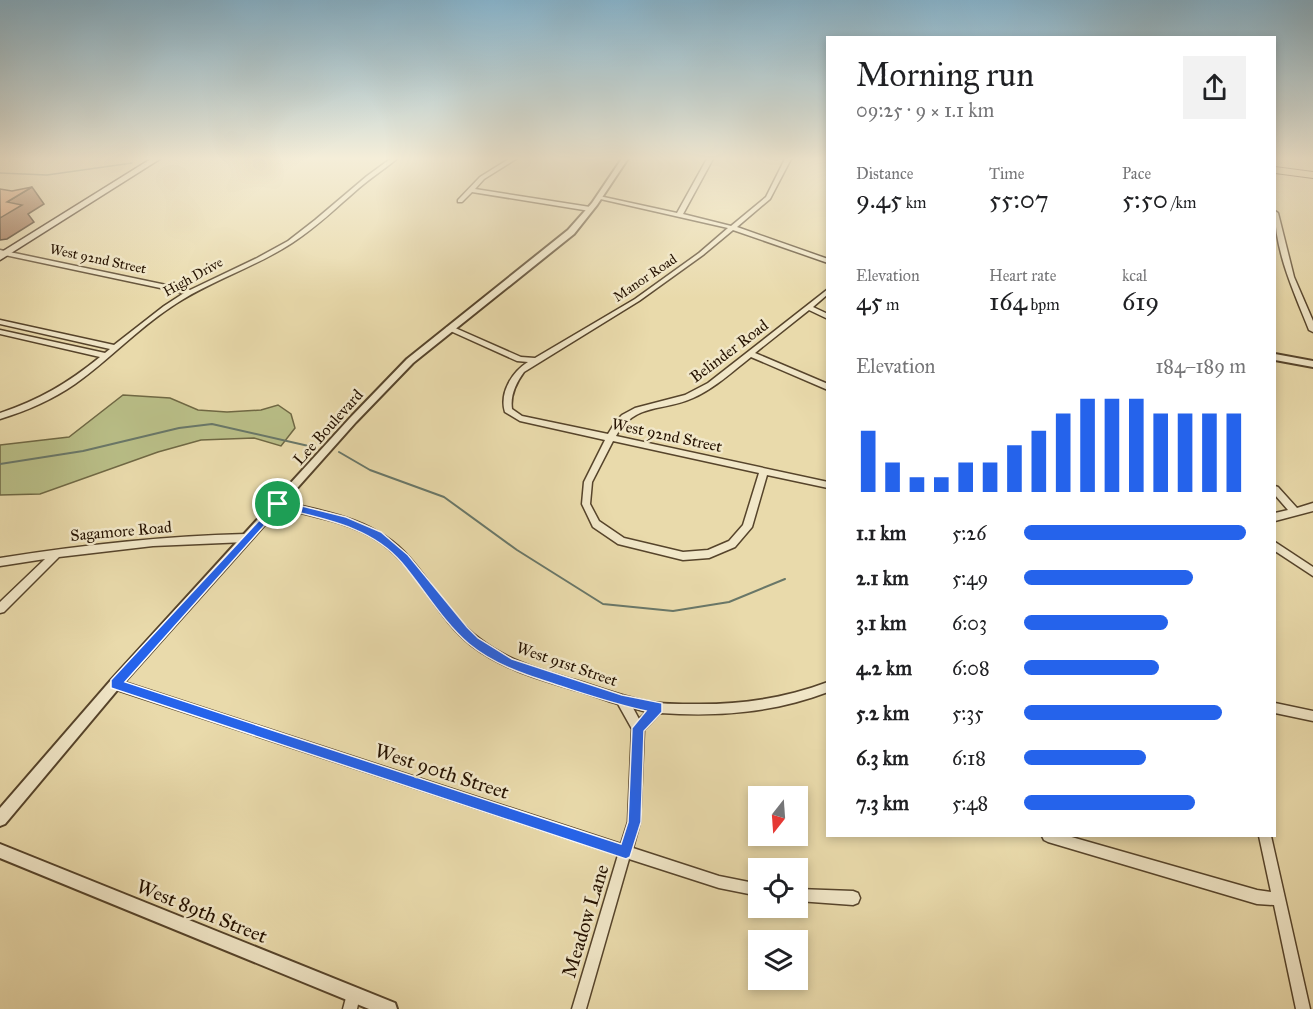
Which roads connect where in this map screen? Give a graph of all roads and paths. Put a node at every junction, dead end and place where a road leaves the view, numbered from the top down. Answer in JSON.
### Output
{"nodes":[{"id":1,"x":83,"y":204,"type":"edge"},
{"id":2,"x":335,"y":204,"type":"edge"},
{"id":3,"x":559,"y":204,"type":"edge"},
{"id":4,"x":594,"y":204,"type":"edge"},
{"id":5,"x":628,"y":204,"type":"edge"},
{"id":6,"x":685,"y":204,"type":"edge"},
{"id":7,"x":760,"y":204,"type":"edge"},
{"id":8,"x":590,"y":209,"type":"junction"},
{"id":9,"x":679,"y":215,"type":"junction"},
{"id":10,"x":1276,"y":217,"type":"edge"},
{"id":11,"x":734,"y":228,"type":"junction"},
{"id":12,"x":2,"y":254,"type":"edge"},
{"id":13,"x":826,"y":260,"type":"edge"},
{"id":14,"x":190,"y":292,"type":"junction"},
{"id":15,"x":826,"y":293,"type":"edge"},
{"id":16,"x":808,"y":308,"type":"junction"},
{"id":17,"x":826,"y":316,"type":"edge"},
{"id":18,"x":0,"y":322,"type":"edge"},
{"id":19,"x":450,"y":329,"type":"junction"},
{"id":20,"x":1313,"y":330,"type":"edge"},
{"id":21,"x":0,"y":332,"type":"edge"},
{"id":22,"x":116,"y":348,"type":"junction"},
{"id":23,"x":750,"y":354,"type":"junction"},
{"id":24,"x":107,"y":356,"type":"junction"},
{"id":25,"x":1276,"y":357,"type":"edge"},
{"id":26,"x":520,"y":359,"type":"junction"},
{"id":27,"x":535,"y":361,"type":"junction"},
{"id":28,"x":1313,"y":364,"type":"edge"},
{"id":29,"x":521,"y":370,"type":"junction"},
{"id":30,"x":826,"y":386,"type":"edge"},
{"id":31,"x":0,"y":416,"type":"edge"},
{"id":32,"x":610,"y":437,"type":"junction"},
{"id":33,"x":764,"y":471,"type":"junction"},
{"id":34,"x":826,"y":485,"type":"edge"},
{"id":35,"x":1276,"y":490,"type":"edge"},
{"id":36,"x":278,"y":504,"type":"junction"},
{"id":37,"x":1313,"y":507,"type":"edge"},
{"id":38,"x":1295,"y":512,"type":"junction"},
{"id":39,"x":1276,"y":517,"type":"edge"},
{"id":40,"x":246,"y":538,"type":"junction"},
{"id":41,"x":1276,"y":547,"type":"edge"},
{"id":42,"x":57,"y":553,"type":"junction"},
{"id":43,"x":0,"y":562,"type":"edge"},
{"id":44,"x":1313,"y":572,"type":"edge"},
{"id":45,"x":0,"y":609,"type":"edge"},
{"id":46,"x":115,"y":684,"type":"junction"},
{"id":47,"x":826,"y":688,"type":"edge"},
{"id":48,"x":622,"y":700,"type":"junction"},
{"id":49,"x":658,"y":708,"type":"junction"},
{"id":50,"x":1276,"y":708,"type":"edge"},
{"id":51,"x":1313,"y":716,"type":"edge"},
{"id":52,"x":638,"y":728,"type":"junction"},
{"id":53,"x":0,"y":819,"type":"edge"},
{"id":54,"x":1051,"y":837,"type":"edge"},
{"id":55,"x":1265,"y":837,"type":"edge"},
{"id":56,"x":0,"y":850,"type":"edge"},
{"id":57,"x":626,"y":852,"type":"junction"},
{"id":58,"x":748,"y":888,"type":"edge"},
{"id":59,"x":808,"y":896,"type":"edge"},
{"id":60,"x":853,"y":898,"type":"dead end"},
{"id":61,"x":1279,"y":899,"type":"junction"},
{"id":62,"x":352,"y":1002,"type":"edge"},
{"id":63,"x":370,"y":1006,"type":"edge"},
{"id":64,"x":388,"y":1009,"type":"edge"},
{"id":65,"x":579,"y":1009,"type":"edge"},
{"id":66,"x":1303,"y":1009,"type":"edge"}],
"edges":[{"from":1,"to":12,"type":"main road"},
{"from":2,"to":14,"type":"street","name":"High Drive"},
{"from":3,"to":8,"type":"street"},
{"from":4,"to":8,"type":"street","name":"Lee Boulevard"},
{"from":5,"to":9,"type":"street"},
{"from":6,"to":9,"type":"street"},
{"from":7,"to":11,"type":"street","name":"Manor Road"},
{"from":8,"to":19,"type":"street","name":"Lee Boulevard"},
{"from":9,"to":11,"type":"street"},
{"from":10,"to":20,"type":"street"},
{"from":11,"to":13,"type":"street"},
{"from":11,"to":27,"type":"street","name":"Manor Road"},
{"from":12,"to":14,"type":"street","name":"West 92nd Street"},
{"from":14,"to":22,"type":"street","name":"High Drive"},
{"from":15,"to":16,"type":"street","name":"Belinder Road"},
{"from":16,"to":17,"type":"street"},
{"from":16,"to":23,"type":"street","name":"Belinder Road"},
{"from":18,"to":22,"type":"street"},
{"from":19,"to":26,"type":"street"},
{"from":19,"to":36,"type":"street","name":"Lee Boulevard"},
{"from":21,"to":24,"type":"street"},
{"from":22,"to":24,"type":"street","name":"High Drive"},
{"from":23,"to":30,"type":"street"},
{"from":23,"to":32,"type":"street","name":"Belinder Road"},
{"from":24,"to":31,"type":"street","name":"High Drive"},
{"from":25,"to":28,"type":"street"},
{"from":26,"to":27,"type":"street"},
{"from":26,"to":29,"type":"street"},
{"from":27,"to":29,"type":"street","name":"Manor Road"},
{"from":29,"to":32,"type":"street","name":"West 92nd Street"},
{"from":32,"to":33,"type":"street","name":"West 92nd Street"},
{"from":32,"to":33,"type":"street","name":"Belinder Road"},
{"from":33,"to":34,"type":"street","name":"West 92nd Street"},
{"from":35,"to":38,"type":"street"},
{"from":36,"to":40,"type":"street","name":"Lee Boulevard"},
{"from":36,"to":48,"type":"street","name":"West 91st Street"},
{"from":37,"to":38,"type":"street"},
{"from":38,"to":39,"type":"street"},
{"from":40,"to":42,"type":"street","name":"Sagamore Road"},
{"from":40,"to":46,"type":"street","name":"Lee Boulevard"},
{"from":41,"to":44,"type":"street"},
{"from":42,"to":43,"type":"street","name":"Sagamore Road"},
{"from":42,"to":45,"type":"street"},
{"from":46,"to":53,"type":"street","name":"Lee Boulevard"},
{"from":46,"to":57,"type":"street","name":"West 90th Street"},
{"from":47,"to":49,"type":"street","name":"West 91st Street"},
{"from":48,"to":49,"type":"street","name":"West 91st Street"},
{"from":48,"to":52,"type":"street"},
{"from":49,"to":52,"type":"street"},
{"from":50,"to":51,"type":"street"},
{"from":52,"to":57,"type":"street","name":"Meadow Lane"},
{"from":54,"to":61,"type":"street"},
{"from":55,"to":61,"type":"street"},
{"from":56,"to":62,"type":"street","name":"West 89th Street"},
{"from":57,"to":58,"type":"street","name":"West 90th Street"},
{"from":57,"to":65,"type":"street","name":"Meadow Lane"},
{"from":59,"to":60,"type":"street"},
{"from":61,"to":66,"type":"street"},
{"from":62,"to":63,"type":"street","name":"West 89th Street"},
{"from":63,"to":64,"type":"street","name":"West 89th Street"}]}
